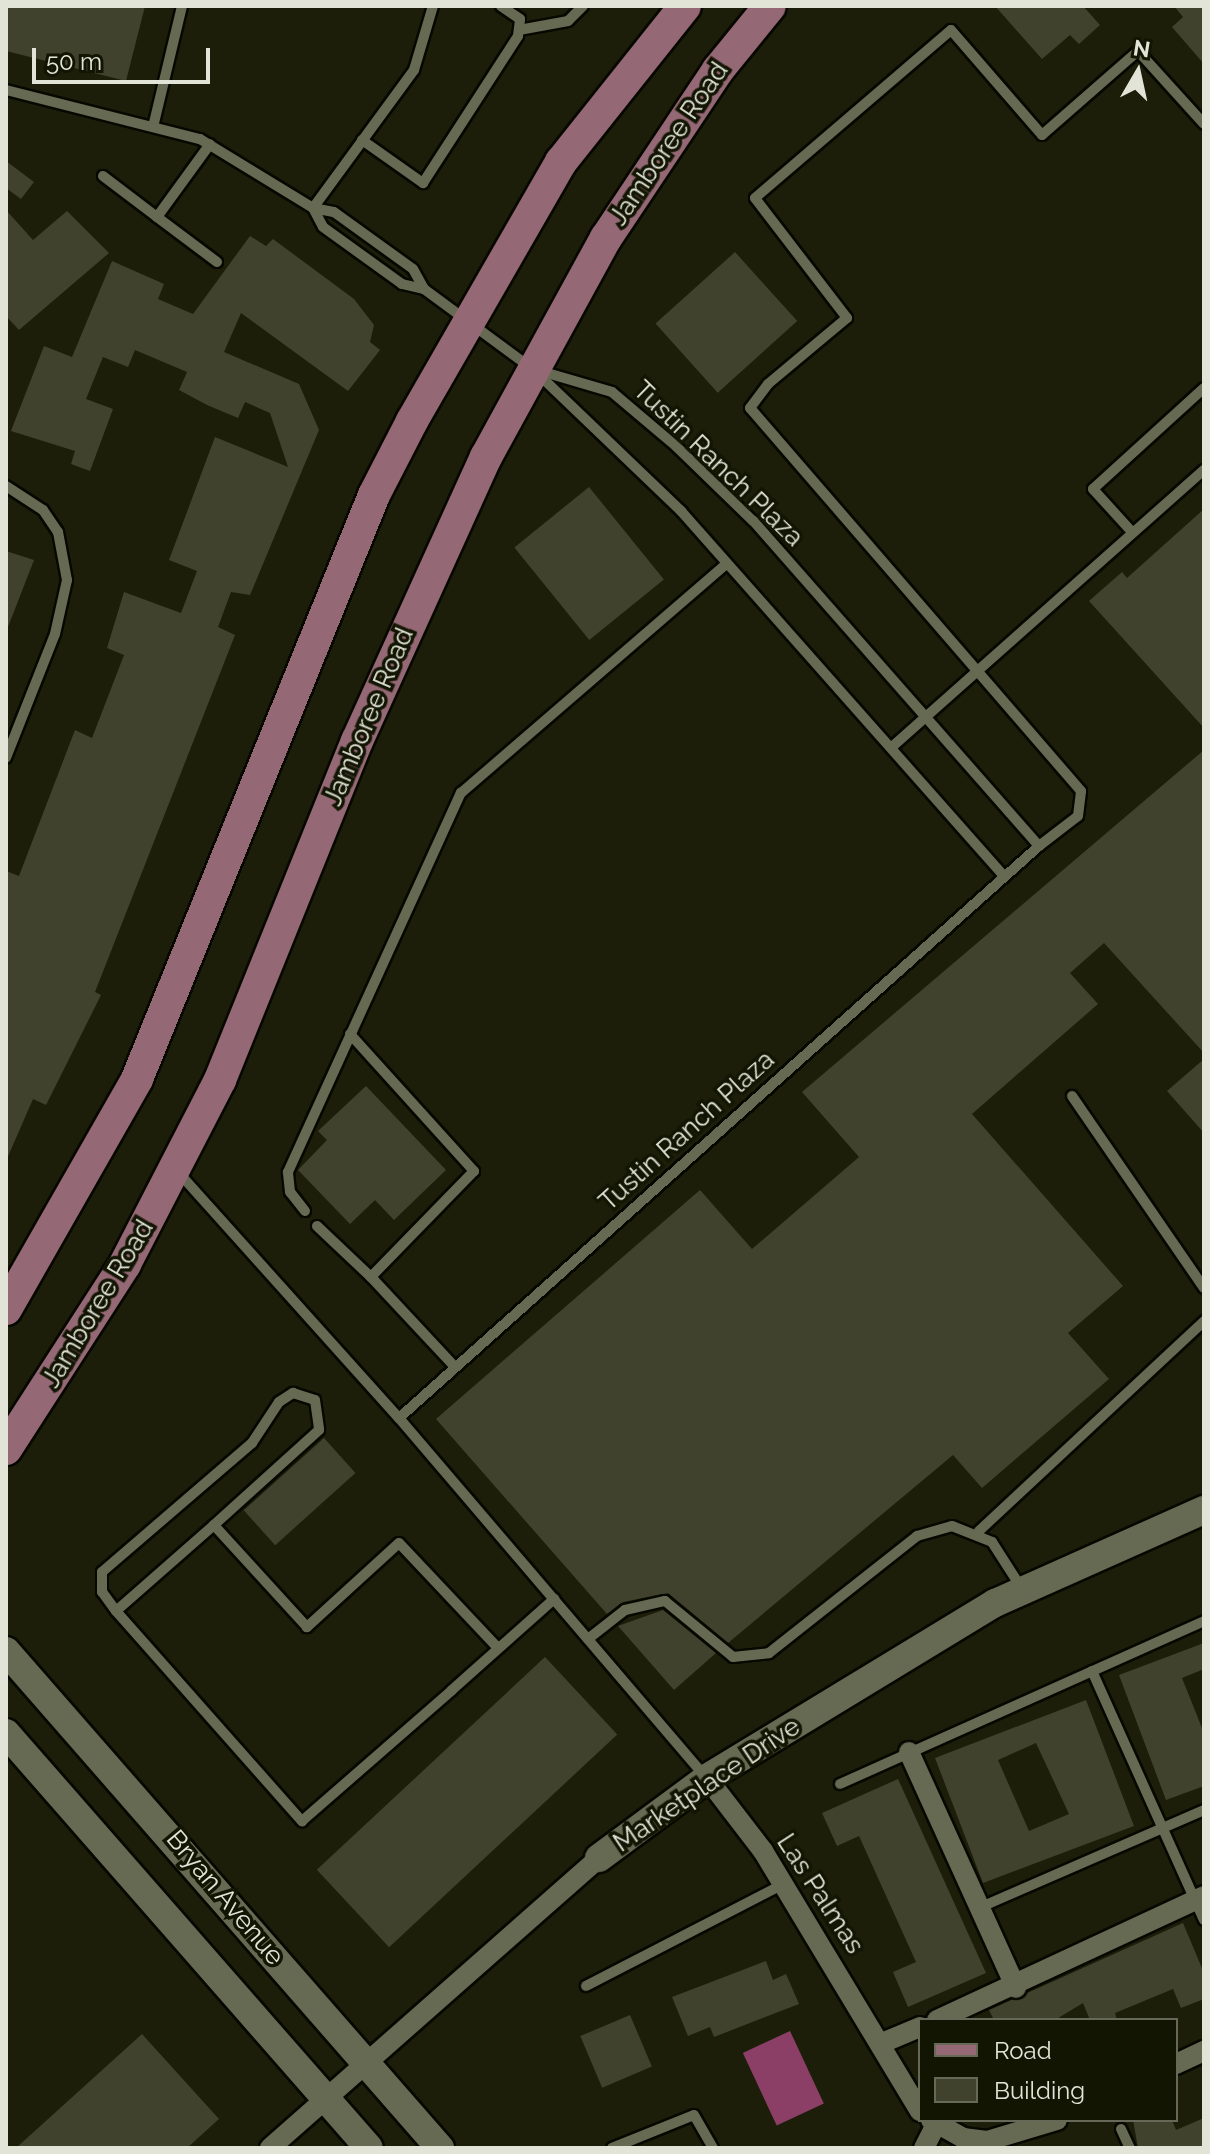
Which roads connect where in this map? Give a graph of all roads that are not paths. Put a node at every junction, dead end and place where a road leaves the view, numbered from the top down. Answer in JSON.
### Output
{"nodes":[{"id":1,"x":182,"y":6,"type":"edge"},
{"id":2,"x":433,"y":6,"type":"edge"},
{"id":3,"x":501,"y":6,"type":"edge"},
{"id":4,"x":583,"y":6,"type":"edge"},
{"id":5,"x":685,"y":6,"type":"edge"},
{"id":6,"x":770,"y":6,"type":"edge"},
{"id":7,"x":519,"y":30,"type":"junction"},
{"id":8,"x":6,"y":90,"type":"edge"},
{"id":9,"x":1204,"y":124,"type":"edge"},
{"id":10,"x":153,"y":127,"type":"junction"},
{"id":11,"x":362,"y":140,"type":"junction"},
{"id":12,"x":210,"y":144,"type":"junction"},
{"id":13,"x":103,"y":176,"type":"dead end"},
{"id":14,"x":313,"y":208,"type":"junction"},
{"id":15,"x":157,"y":217,"type":"junction"},
{"id":16,"x":217,"y":262,"type":"dead end"},
{"id":17,"x":424,"y":289,"type":"junction"},
{"id":18,"x":466,"y":324,"type":"junction"},
{"id":19,"x":534,"y":370,"type":"junction"},
{"id":20,"x":1204,"y":388,"type":"edge"},
{"id":21,"x":1204,"y":470,"type":"edge"},
{"id":22,"x":6,"y":486,"type":"edge"},
{"id":23,"x":1132,"y":532,"type":"junction"},
{"id":24,"x":726,"y":564,"type":"junction"},
{"id":25,"x":982,"y":669,"type":"junction"},
{"id":26,"x":922,"y":714,"type":"junction"},
{"id":27,"x":893,"y":746,"type":"junction"},
{"id":28,"x":6,"y":758,"type":"edge"},
{"id":29,"x":1039,"y":846,"type":"junction"},
{"id":30,"x":1004,"y":876,"type":"junction"},
{"id":31,"x":350,"y":1034,"type":"junction"},
{"id":32,"x":1072,"y":1096,"type":"dead end"},
{"id":33,"x":175,"y":1169,"type":"junction"},
{"id":34,"x":305,"y":1211,"type":"dead end"},
{"id":35,"x":317,"y":1226,"type":"dead end"},
{"id":36,"x":371,"y":1277,"type":"junction"},
{"id":37,"x":1204,"y":1288,"type":"edge"},
{"id":38,"x":6,"y":1309,"type":"edge"},
{"id":39,"x":1204,"y":1321,"type":"edge"},
{"id":40,"x":455,"y":1367,"type":"junction"},
{"id":41,"x":399,"y":1418,"type":"junction"},
{"id":42,"x":6,"y":1449,"type":"edge"},
{"id":43,"x":1204,"y":1510,"type":"edge"},
{"id":44,"x":214,"y":1525,"type":"junction"},
{"id":45,"x":979,"y":1531,"type":"junction"},
{"id":46,"x":1023,"y":1591,"type":"junction"},
{"id":47,"x":554,"y":1599,"type":"junction"},
{"id":48,"x":116,"y":1611,"type":"junction"},
{"id":49,"x":1204,"y":1621,"type":"edge"},
{"id":50,"x":588,"y":1639,"type":"junction"},
{"id":51,"x":498,"y":1648,"type":"junction"},
{"id":52,"x":6,"y":1651,"type":"edge"},
{"id":53,"x":1092,"y":1671,"type":"junction"},
{"id":54,"x":6,"y":1733,"type":"edge"},
{"id":55,"x":909,"y":1752,"type":"junction"},
{"id":56,"x":707,"y":1778,"type":"junction"},
{"id":57,"x":840,"y":1784,"type":"dead end"},
{"id":58,"x":1204,"y":1810,"type":"edge"},
{"id":59,"x":1163,"y":1828,"type":"junction"},
{"id":60,"x":599,"y":1858,"type":"joint"},
{"id":61,"x":784,"y":1884,"type":"junction"},
{"id":62,"x":1199,"y":1898,"type":"edge"},
{"id":63,"x":981,"y":1907,"type":"junction"},
{"id":64,"x":1204,"y":1920,"type":"edge"},
{"id":65,"x":586,"y":1986,"type":"dead end"},
{"id":66,"x":1016,"y":1988,"type":"junction"},
{"id":67,"x":970,"y":2014,"type":"edge"},
{"id":68,"x":948,"y":2018,"type":"edge"},
{"id":69,"x":918,"y":2028,"type":"edge"},
{"id":70,"x":882,"y":2043,"type":"junction"},
{"id":71,"x":1204,"y":2051,"type":"edge"},
{"id":72,"x":366,"y":2063,"type":"junction"},
{"id":73,"x":1178,"y":2063,"type":"edge"},
{"id":74,"x":326,"y":2098,"type":"junction"},
{"id":75,"x":918,"y":2107,"type":"edge"},
{"id":76,"x":933,"y":2122,"type":"edge"},
{"id":77,"x":1050,"y":2122,"type":"edge"},
{"id":78,"x":1121,"y":2129,"type":"dead end"},
{"id":79,"x":270,"y":2148,"type":"edge"},
{"id":80,"x":369,"y":2148,"type":"edge"},
{"id":81,"x":440,"y":2148,"type":"edge"},
{"id":82,"x":612,"y":2148,"type":"edge"},
{"id":83,"x":713,"y":2148,"type":"edge"},
{"id":84,"x":924,"y":2148,"type":"edge"},
{"id":85,"x":1130,"y":2148,"type":"edge"}],
"edges":[{"from":1,"to":10,"type":"lane"},
{"from":2,"to":11,"type":"lane"},
{"from":3,"to":7,"type":"lane"},
{"from":4,"to":7,"type":"lane"},
{"from":5,"to":18,"type":"main road"},
{"from":6,"to":19,"type":"main road","name":"Jamboree Road"},
{"from":7,"to":11,"type":"lane"},
{"from":8,"to":10,"type":"lane","name":"Tustin Ranch Plaza"},
{"from":9,"to":25,"type":"lane"},
{"from":10,"to":12,"type":"lane","name":"Tustin Ranch Plaza"},
{"from":11,"to":14,"type":"lane"},
{"from":12,"to":14,"type":"lane","name":"Tustin Ranch Plaza"},
{"from":12,"to":15,"type":"lane"},
{"from":13,"to":15,"type":"lane"},
{"from":14,"to":17,"type":"lane","name":"Tustin Ranch Plaza"},
{"from":14,"to":17,"type":"lane","name":"Tustin Ranch Plaza"},
{"from":15,"to":16,"type":"lane"},
{"from":17,"to":18,"type":"lane","name":"Tustin Ranch Plaza"},
{"from":18,"to":19,"type":"lane","name":"Tustin Ranch Plaza"},
{"from":18,"to":38,"type":"main road"},
{"from":19,"to":24,"type":"lane","name":"Tustin Ranch Plaza"},
{"from":19,"to":26,"type":"lane","name":"Tustin Ranch Plaza"},
{"from":19,"to":33,"type":"main road","name":"Jamboree Road"},
{"from":20,"to":23,"type":"lane"},
{"from":21,"to":23,"type":"lane"},
{"from":22,"to":28,"type":"lane"},
{"from":23,"to":25,"type":"lane"},
{"from":24,"to":27,"type":"lane","name":"Tustin Ranch Plaza"},
{"from":24,"to":31,"type":"lane"},
{"from":25,"to":26,"type":"lane"},
{"from":25,"to":29,"type":"lane"},
{"from":26,"to":27,"type":"lane"},
{"from":26,"to":29,"type":"lane","name":"Tustin Ranch Plaza"},
{"from":27,"to":30,"type":"lane","name":"Tustin Ranch Plaza"},
{"from":29,"to":30,"type":"lane","name":"Tustin Ranch Plaza"},
{"from":30,"to":40,"type":"lane","name":"Tustin Ranch Plaza"},
{"from":31,"to":34,"type":"lane"},
{"from":31,"to":36,"type":"lane"},
{"from":32,"to":37,"type":"lane"},
{"from":33,"to":41,"type":"lane"},
{"from":33,"to":42,"type":"main road","name":"Jamboree Road"},
{"from":35,"to":36,"type":"lane"},
{"from":36,"to":40,"type":"lane"},
{"from":39,"to":45,"type":"lane"},
{"from":40,"to":41,"type":"lane","name":"Tustin Ranch Plaza"},
{"from":41,"to":47,"type":"lane"},
{"from":43,"to":46,"type":"main road","name":"Marketplace Drive"},
{"from":44,"to":48,"type":"lane"},
{"from":44,"to":48,"type":"lane"},
{"from":44,"to":51,"type":"lane"},
{"from":45,"to":46,"type":"lane"},
{"from":45,"to":50,"type":"lane"},
{"from":46,"to":56,"type":"main road","name":"Marketplace Drive"},
{"from":47,"to":50,"type":"lane"},
{"from":47,"to":51,"type":"lane"},
{"from":48,"to":51,"type":"lane"},
{"from":49,"to":53,"type":"lane"},
{"from":50,"to":56,"type":"lane"},
{"from":52,"to":72,"type":"main road","name":"Bryan Avenue"},
{"from":53,"to":55,"type":"lane"},
{"from":53,"to":59,"type":"lane"},
{"from":54,"to":74,"type":"main road","name":"Bryan Avenue"},
{"from":55,"to":57,"type":"lane"},
{"from":55,"to":63,"type":"street"},
{"from":56,"to":60,"type":"main road","name":"Marketplace Drive"},
{"from":56,"to":61,"type":"street","name":"Las Palmas"},
{"from":58,"to":59,"type":"lane"},
{"from":59,"to":62,"type":"lane"},
{"from":59,"to":63,"type":"lane"},
{"from":60,"to":72,"type":"street","name":"Marketplace Drive"},
{"from":61,"to":65,"type":"lane"},
{"from":61,"to":70,"type":"street","name":"Las Palmas"},
{"from":62,"to":64,"type":"lane"},
{"from":62,"to":66,"type":"street"},
{"from":63,"to":66,"type":"street"},
{"from":66,"to":67,"type":"street"},
{"from":67,"to":68,"type":"street"},
{"from":69,"to":70,"type":"street"},
{"from":70,"to":75,"type":"street","name":"Las Palmas"},
{"from":71,"to":73,"type":"street"},
{"from":72,"to":74,"type":"street","name":"Marketplace Drive"},
{"from":72,"to":81,"type":"main road","name":"Bryan Avenue"},
{"from":74,"to":79,"type":"street","name":"Marketplace Drive"},
{"from":74,"to":80,"type":"main road","name":"Bryan Avenue"},
{"from":76,"to":77,"type":"street"},
{"from":76,"to":84,"type":"street"},
{"from":78,"to":85,"type":"lane"},
{"from":82,"to":83,"type":"lane"}]}
